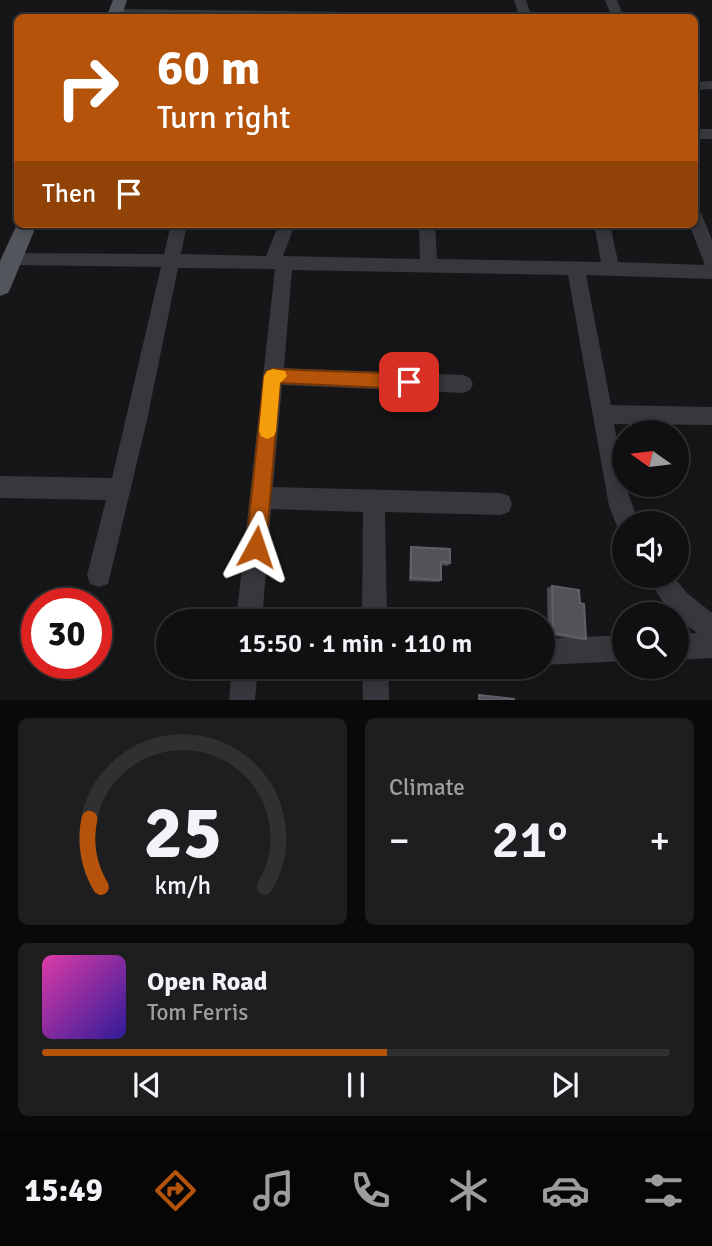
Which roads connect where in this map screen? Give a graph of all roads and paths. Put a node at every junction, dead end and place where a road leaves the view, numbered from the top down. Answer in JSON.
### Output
{"nodes":[{"id":1,"x":116,"y":10,"type":"edge"},
{"id":2,"x":187,"y":14,"type":"edge"},
{"id":3,"x":698,"y":225,"type":"edge"},
{"id":4,"x":25,"y":228,"type":"edge"},
{"id":5,"x":178,"y":228,"type":"edge"},
{"id":6,"x":285,"y":228,"type":"edge"},
{"id":7,"x":427,"y":228,"type":"edge"},
{"id":8,"x":603,"y":228,"type":"edge"},
{"id":9,"x":13,"y":258,"type":"junction"},
{"id":10,"x":171,"y":261,"type":"junction"},
{"id":11,"x":278,"y":262,"type":"junction"},
{"id":12,"x":712,"y":262,"type":"edge"},
{"id":13,"x":429,"y":266,"type":"junction"},
{"id":14,"x":576,"y":269,"type":"junction"},
{"id":15,"x":611,"y":269,"type":"junction"},
{"id":16,"x":712,"y":272,"type":"edge"},
{"id":17,"x":0,"y":287,"type":"edge"},
{"id":18,"x":273,"y":376,"type":"junction"},
{"id":19,"x":463,"y":384,"type":"dead end"},
{"id":20,"x":602,"y":414,"type":"junction"},
{"id":21,"x":712,"y":416,"type":"edge"},
{"id":22,"x":0,"y":487,"type":"edge"},
{"id":23,"x":120,"y":489,"type":"junction"},
{"id":24,"x":261,"y":498,"type":"junction"},
{"id":25,"x":374,"y":501,"type":"junction"},
{"id":26,"x":501,"y":504,"type":"dead end"},
{"id":27,"x":622,"y":511,"type":"edge"},
{"id":28,"x":99,"y":575,"type":"dead end"},
{"id":29,"x":667,"y":588,"type":"edge"},
{"id":30,"x":250,"y":609,"type":"edge"},
{"id":31,"x":375,"y":609,"type":"edge"},
{"id":32,"x":712,"y":629,"type":"edge"},
{"id":33,"x":712,"y":645,"type":"edge"},
{"id":34,"x":689,"y":646,"type":"edge"},
{"id":35,"x":612,"y":649,"type":"edge"},
{"id":36,"x":555,"y":652,"type":"edge"},
{"id":37,"x":244,"y":679,"type":"edge"},
{"id":38,"x":375,"y":679,"type":"edge"},
{"id":39,"x":242,"y":700,"type":"edge"},
{"id":40,"x":376,"y":700,"type":"edge"}],
"edges":[{"from":1,"to":2,"type":"street"},
{"from":3,"to":12,"type":"street"},
{"from":4,"to":9,"type":"main road"},
{"from":5,"to":10,"type":"street"},
{"from":6,"to":11,"type":"street"},
{"from":7,"to":13,"type":"street"},
{"from":8,"to":15,"type":"street"},
{"from":9,"to":10,"type":"street"},
{"from":9,"to":17,"type":"main road"},
{"from":10,"to":11,"type":"street"},
{"from":10,"to":23,"type":"street"},
{"from":11,"to":13,"type":"street"},
{"from":11,"to":18,"type":"street"},
{"from":13,"to":14,"type":"street"},
{"from":14,"to":15,"type":"street"},
{"from":14,"to":20,"type":"street"},
{"from":15,"to":16,"type":"street"},
{"from":18,"to":19,"type":"street"},
{"from":18,"to":24,"type":"street"},
{"from":20,"to":21,"type":"street"},
{"from":20,"to":27,"type":"street"},
{"from":22,"to":23,"type":"street"},
{"from":23,"to":28,"type":"street"},
{"from":24,"to":25,"type":"street"},
{"from":24,"to":30,"type":"street"},
{"from":25,"to":26,"type":"street"},
{"from":25,"to":31,"type":"street"},
{"from":29,"to":32,"type":"street"},
{"from":33,"to":34,"type":"street"},
{"from":35,"to":36,"type":"street"},
{"from":37,"to":39,"type":"street"},
{"from":38,"to":40,"type":"street"}]}
